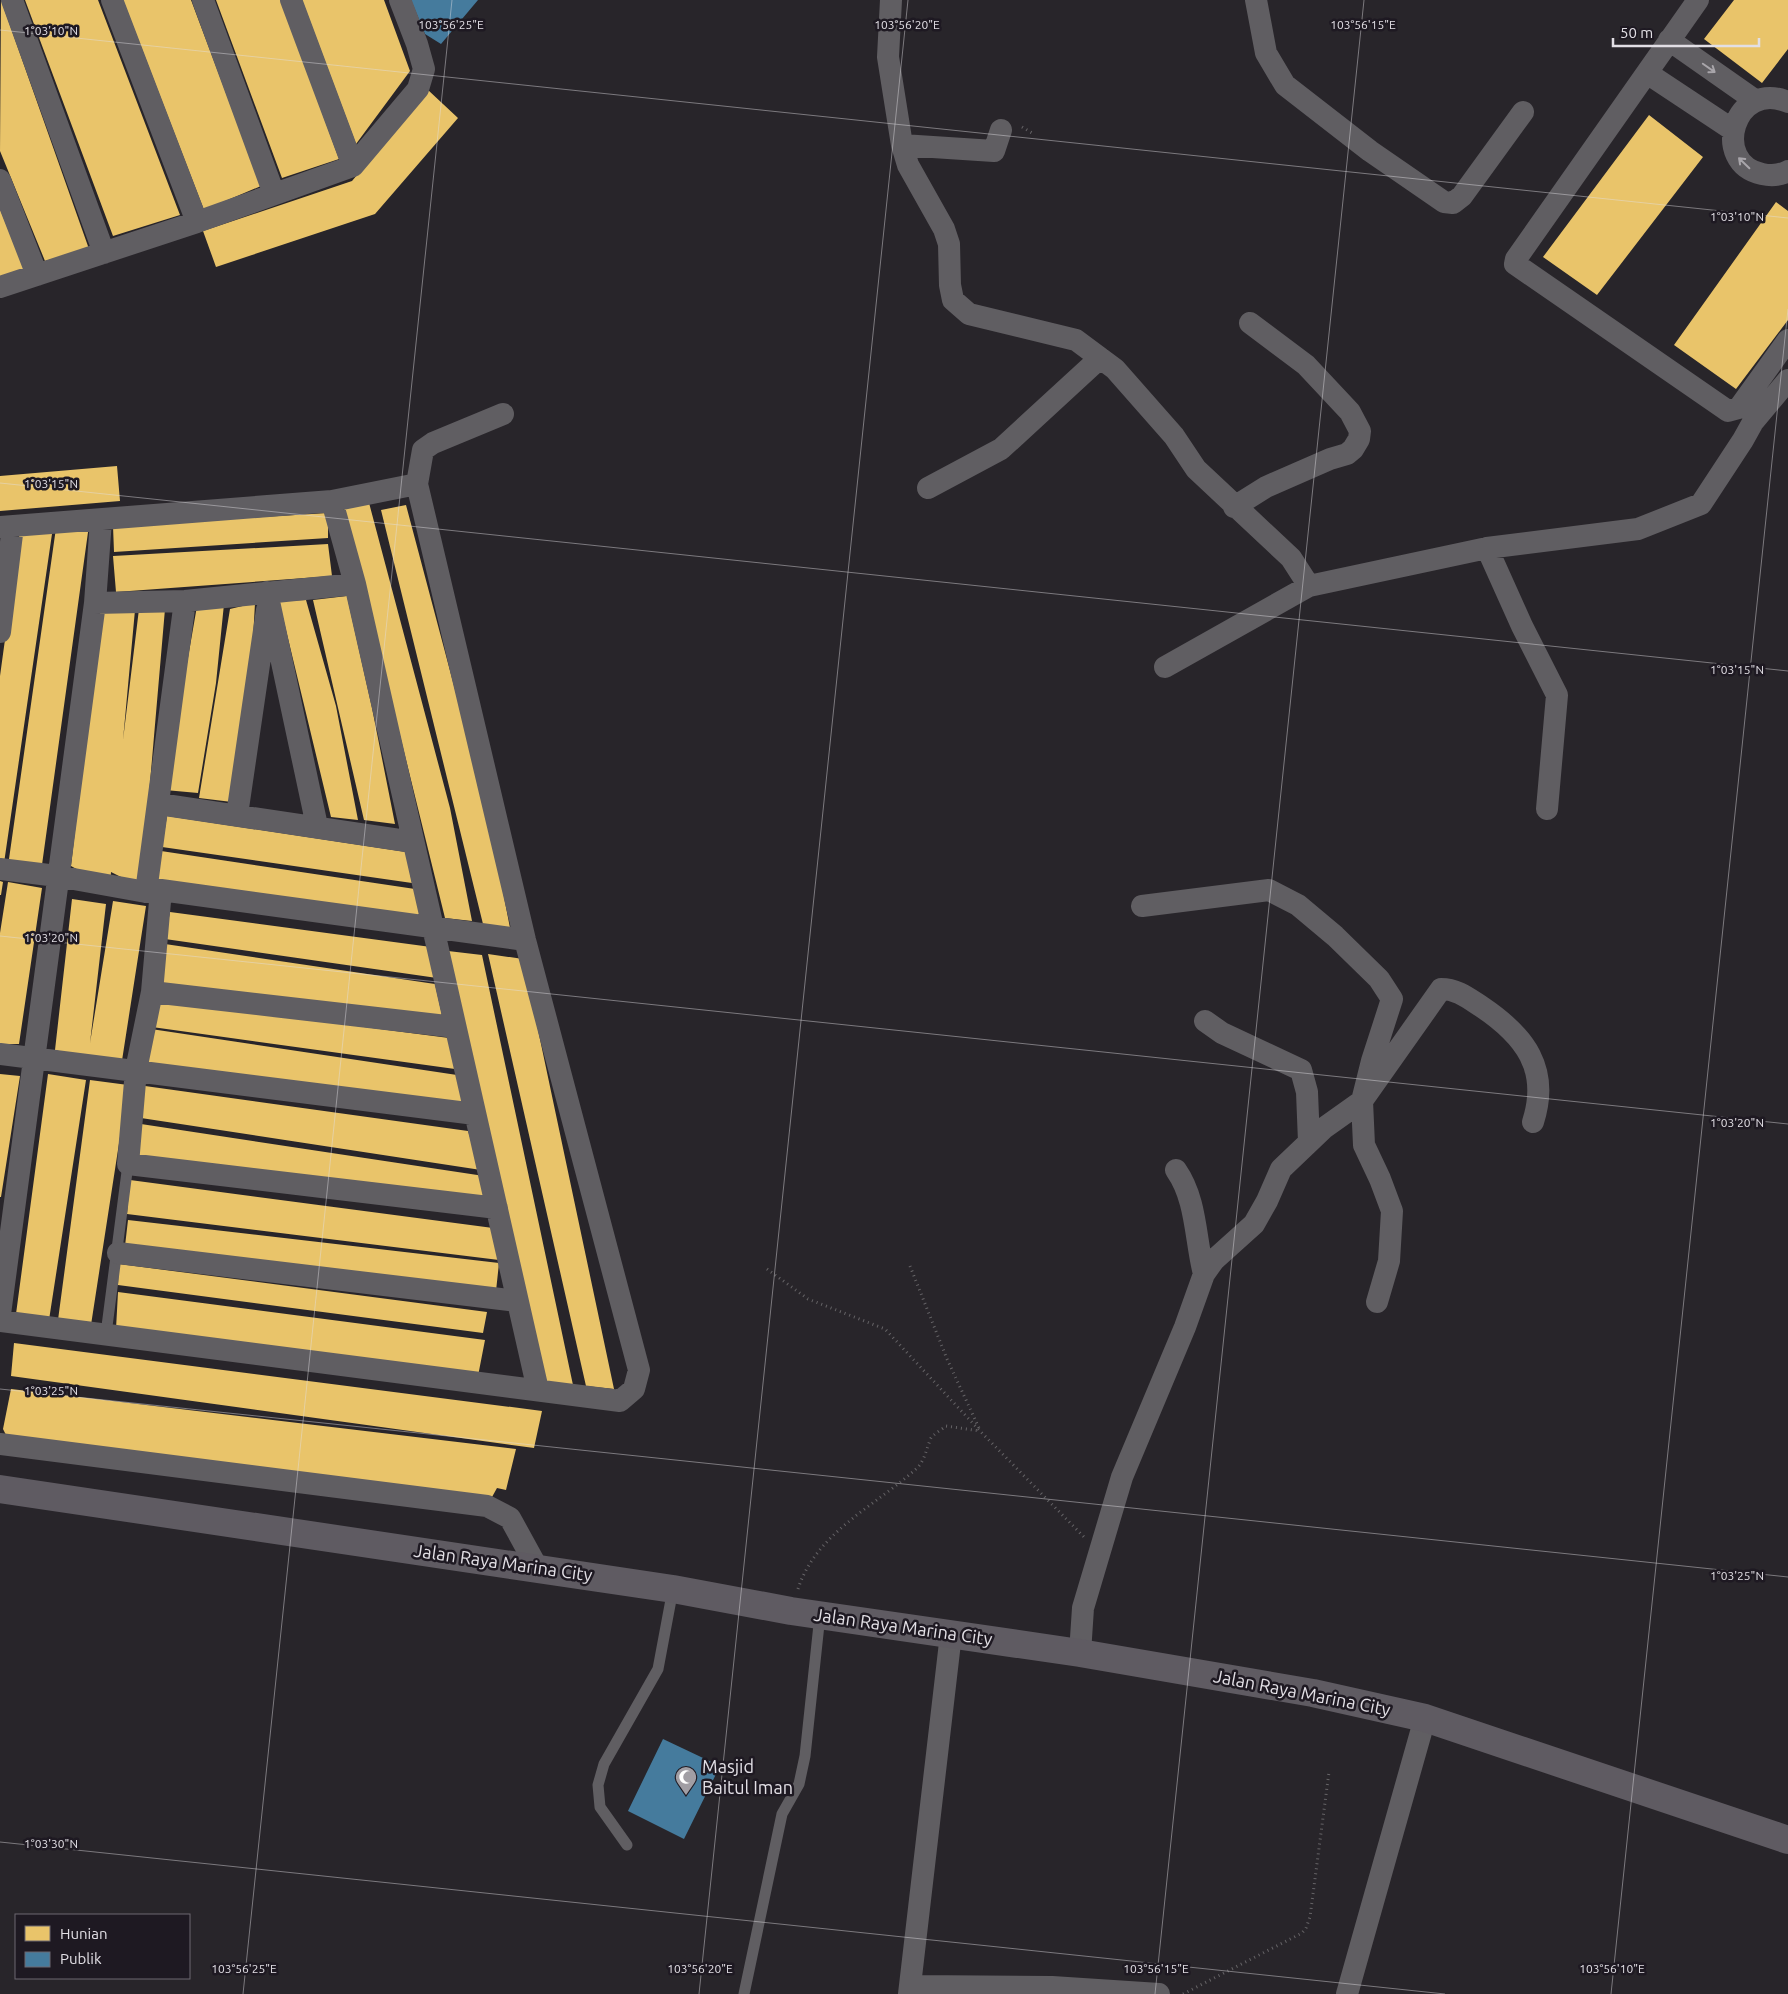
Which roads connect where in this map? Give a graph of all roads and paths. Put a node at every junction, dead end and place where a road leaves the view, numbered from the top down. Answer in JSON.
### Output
{"nodes":[{"id":1,"x":12,"y":0,"type":"edge"},
{"id":2,"x":112,"y":0,"type":"edge"},
{"id":3,"x":203,"y":0,"type":"edge"},
{"id":4,"x":291,"y":0,"type":"edge"},
{"id":5,"x":400,"y":0,"type":"edge"},
{"id":6,"x":890,"y":0,"type":"edge"},
{"id":7,"x":1256,"y":0,"type":"edge"},
{"id":8,"x":1698,"y":0,"type":"edge"},
{"id":9,"x":1669,"y":40,"type":"junction"},
{"id":10,"x":1647,"y":73,"type":"junction"},
{"id":11,"x":1756,"y":101,"type":"junction"},
{"id":12,"x":1788,"y":102,"type":"edge"},
{"id":13,"x":1523,"y":112,"type":"dead end"},
{"id":14,"x":1001,"y":130,"type":"dead end"},
{"id":15,"x":1733,"y":130,"type":"junction"},
{"id":16,"x":902,"y":145,"type":"junction"},
{"id":17,"x":353,"y":166,"type":"junction"},
{"id":18,"x":1788,"y":171,"type":"edge"},
{"id":19,"x":0,"y":180,"type":"edge"},
{"id":20,"x":274,"y":194,"type":"junction"},
{"id":21,"x":197,"y":222,"type":"junction"},
{"id":22,"x":104,"y":253,"type":"junction"},
{"id":23,"x":38,"y":275,"type":"junction"},
{"id":24,"x":0,"y":287,"type":"edge"},
{"id":25,"x":1250,"y":323,"type":"dead end"},
{"id":26,"x":1788,"y":340,"type":"edge"},
{"id":27,"x":1100,"y":358,"type":"junction"},
{"id":28,"x":1788,"y":380,"type":"edge"},
{"id":29,"x":503,"y":414,"type":"dead end"},
{"id":30,"x":417,"y":484,"type":"junction"},
{"id":31,"x":928,"y":488,"type":"dead end"},
{"id":32,"x":332,"y":501,"type":"junction"},
{"id":33,"x":1234,"y":507,"type":"junction"},
{"id":34,"x":101,"y":520,"type":"junction"},
{"id":35,"x":6,"y":527,"type":"edge"},
{"id":36,"x":1487,"y":548,"type":"junction"},
{"id":37,"x":355,"y":584,"type":"junction"},
{"id":38,"x":1309,"y":586,"type":"junction"},
{"id":39,"x":268,"y":593,"type":"junction"},
{"id":40,"x":186,"y":601,"type":"junction"},
{"id":41,"x":95,"y":602,"type":"junction"},
{"id":42,"x":0,"y":632,"type":"edge"},
{"id":43,"x":1165,"y":667,"type":"dead end"},
{"id":44,"x":159,"y":804,"type":"junction"},
{"id":45,"x":1547,"y":809,"type":"dead end"},
{"id":46,"x":237,"y":815,"type":"junction"},
{"id":47,"x":317,"y":826,"type":"junction"},
{"id":48,"x":413,"y":842,"type":"junction"},
{"id":49,"x":0,"y":870,"type":"edge"},
{"id":50,"x":57,"y":876,"type":"junction"},
{"id":51,"x":153,"y":891,"type":"junction"},
{"id":52,"x":1142,"y":906,"type":"dead end"},
{"id":53,"x":432,"y":927,"type":"junction"},
{"id":54,"x":525,"y":940,"type":"junction"},
{"id":55,"x":152,"y":992,"type":"junction"},
{"id":56,"x":1205,"y":1021,"type":"dead end"},
{"id":57,"x":455,"y":1027,"type":"junction"},
{"id":58,"x":0,"y":1054,"type":"edge"},
{"id":59,"x":33,"y":1057,"type":"junction"},
{"id":60,"x":136,"y":1070,"type":"junction"},
{"id":61,"x":1362,"y":1101,"type":"junction"},
{"id":62,"x":475,"y":1114,"type":"junction"},
{"id":63,"x":1533,"y":1122,"type":"dead end"},
{"id":64,"x":1309,"y":1142,"type":"junction"},
{"id":65,"x":128,"y":1164,"type":"junction"},
{"id":66,"x":1176,"y":1170,"type":"dead end"},
{"id":67,"x":496,"y":1208,"type":"junction"},
{"id":68,"x":118,"y":1253,"type":"junction"},
{"id":69,"x":910,"y":1266,"type":"dead end"},
{"id":70,"x":767,"y":1270,"type":"dead end"},
{"id":71,"x":1204,"y":1274,"type":"junction"},
{"id":72,"x":517,"y":1301,"type":"junction"},
{"id":73,"x":1377,"y":1302,"type":"dead end"},
{"id":74,"x":0,"y":1314,"type":"edge"},
{"id":75,"x":0,"y":1321,"type":"edge"},
{"id":76,"x":106,"y":1334,"type":"junction"},
{"id":77,"x":538,"y":1390,"type":"junction"},
{"id":78,"x":980,"y":1431,"type":"junction"},
{"id":79,"x":0,"y":1444,"type":"edge"},
{"id":80,"x":0,"y":1489,"type":"edge"},
{"id":81,"x":1099,"y":1552,"type":"junction"},
{"id":82,"x":538,"y":1569,"type":"junction"},
{"id":83,"x":673,"y":1589,"type":"junction"},
{"id":84,"x":792,"y":1611,"type":"junction"},
{"id":85,"x":820,"y":1615,"type":"junction"},
{"id":86,"x":951,"y":1634,"type":"junction"},
{"id":87,"x":1080,"y":1654,"type":"junction"},
{"id":88,"x":1425,"y":1718,"type":"junction"},
{"id":89,"x":1329,"y":1772,"type":"dead end"},
{"id":90,"x":1788,"y":1840,"type":"edge"},
{"id":91,"x":627,"y":1845,"type":"dead end"},
{"id":92,"x":910,"y":1990,"type":"edge"},
{"id":93,"x":1051,"y":1990,"type":"edge"},
{"id":94,"x":744,"y":1994,"type":"edge"},
{"id":95,"x":1159,"y":1994,"type":"edge"},
{"id":96,"x":1183,"y":1994,"type":"edge"},
{"id":97,"x":1347,"y":1994,"type":"edge"}],
"edges":[{"from":1,"to":22,"type":"street"},
{"from":2,"to":21,"type":"street"},
{"from":3,"to":20,"type":"street"},
{"from":4,"to":17,"type":"street"},
{"from":5,"to":17,"type":"street"},
{"from":6,"to":16,"type":"street"},
{"from":7,"to":13,"type":"street"},
{"from":8,"to":9,"type":"street"},
{"from":9,"to":10,"type":"street"},
{"from":9,"to":11,"type":"street","one_way":true},
{"from":10,"to":15,"type":"street"},
{"from":10,"to":26,"type":"street"},
{"from":11,"to":12,"type":"street"},
{"from":11,"to":15,"type":"street"},
{"from":14,"to":16,"type":"street"},
{"from":18,"to":15,"type":"street","one_way":true},
{"from":16,"to":27,"type":"street"},
{"from":17,"to":20,"type":"street"},
{"from":19,"to":23,"type":"street"},
{"from":20,"to":21,"type":"street"},
{"from":21,"to":22,"type":"street"},
{"from":22,"to":23,"type":"street"},
{"from":23,"to":24,"type":"street"},
{"from":25,"to":33,"type":"street"},
{"from":27,"to":31,"type":"street"},
{"from":27,"to":33,"type":"street"},
{"from":28,"to":36,"type":"street"},
{"from":29,"to":30,"type":"street"},
{"from":30,"to":32,"type":"street"},
{"from":30,"to":54,"type":"street"},
{"from":32,"to":34,"type":"street"},
{"from":32,"to":37,"type":"street"},
{"from":33,"to":38,"type":"street"},
{"from":34,"to":35,"type":"street"},
{"from":34,"to":41,"type":"street"},
{"from":35,"to":42,"type":"street"},
{"from":36,"to":38,"type":"street"},
{"from":36,"to":45,"type":"street"},
{"from":37,"to":39,"type":"street"},
{"from":37,"to":48,"type":"street"},
{"from":38,"to":43,"type":"street"},
{"from":39,"to":40,"type":"street"},
{"from":39,"to":46,"type":"street"},
{"from":39,"to":47,"type":"street"},
{"from":40,"to":41,"type":"street"},
{"from":40,"to":44,"type":"street"},
{"from":41,"to":50,"type":"street"},
{"from":44,"to":46,"type":"street"},
{"from":44,"to":51,"type":"street"},
{"from":46,"to":47,"type":"street"},
{"from":47,"to":48,"type":"street"},
{"from":48,"to":53,"type":"street"},
{"from":49,"to":50,"type":"street"},
{"from":50,"to":51,"type":"street"},
{"from":50,"to":59,"type":"street"},
{"from":51,"to":53,"type":"street"},
{"from":51,"to":55,"type":"street"},
{"from":52,"to":61,"type":"street"},
{"from":53,"to":54,"type":"street"},
{"from":53,"to":57,"type":"street"},
{"from":54,"to":77,"type":"street"},
{"from":55,"to":57,"type":"street"},
{"from":55,"to":60,"type":"street"},
{"from":56,"to":64,"type":"street"},
{"from":57,"to":62,"type":"street"},
{"from":58,"to":59,"type":"street"},
{"from":59,"to":60,"type":"street"},
{"from":59,"to":74,"type":"street"},
{"from":60,"to":62,"type":"street"},
{"from":60,"to":65,"type":"street"},
{"from":61,"to":63,"type":"street"},
{"from":61,"to":64,"type":"street"},
{"from":61,"to":73,"type":"street"},
{"from":62,"to":67,"type":"street"},
{"from":64,"to":71,"type":"street"},
{"from":65,"to":67,"type":"street"},
{"from":65,"to":68,"type":"lane"},
{"from":66,"to":71,"type":"street"},
{"from":67,"to":72,"type":"street"},
{"from":68,"to":72,"type":"street"},
{"from":68,"to":76,"type":"lane"},
{"from":69,"to":78,"type":"path"},
{"from":70,"to":78,"type":"path"},
{"from":71,"to":81,"type":"street"},
{"from":72,"to":77,"type":"street"},
{"from":75,"to":76,"type":"street"},
{"from":76,"to":77,"type":"street"},
{"from":78,"to":81,"type":"path"},
{"from":78,"to":84,"type":"path"},
{"from":79,"to":82,"type":"street"},
{"from":80,"to":82,"type":"main road","name":"Jalan Raya Marina City"},
{"from":81,"to":87,"type":"street"},
{"from":82,"to":83,"type":"main road","name":"Jalan Raya Marina City"},
{"from":83,"to":84,"type":"main road","name":"Jalan Raya Marina City"},
{"from":83,"to":91,"type":"lane"},
{"from":84,"to":85,"type":"main road","name":"Jalan Raya Marina City"},
{"from":85,"to":86,"type":"main road","name":"Jalan Raya Marina City"},
{"from":85,"to":94,"type":"lane"},
{"from":86,"to":87,"type":"main road","name":"Jalan Raya Marina City"},
{"from":86,"to":92,"type":"street"},
{"from":87,"to":88,"type":"main road","name":"Jalan Raya Marina City"},
{"from":88,"to":90,"type":"main road","name":"Jalan Raya Marina City"},
{"from":88,"to":97,"type":"street"},
{"from":89,"to":96,"type":"path"},
{"from":92,"to":93,"type":"street"},
{"from":93,"to":95,"type":"street"}]}
